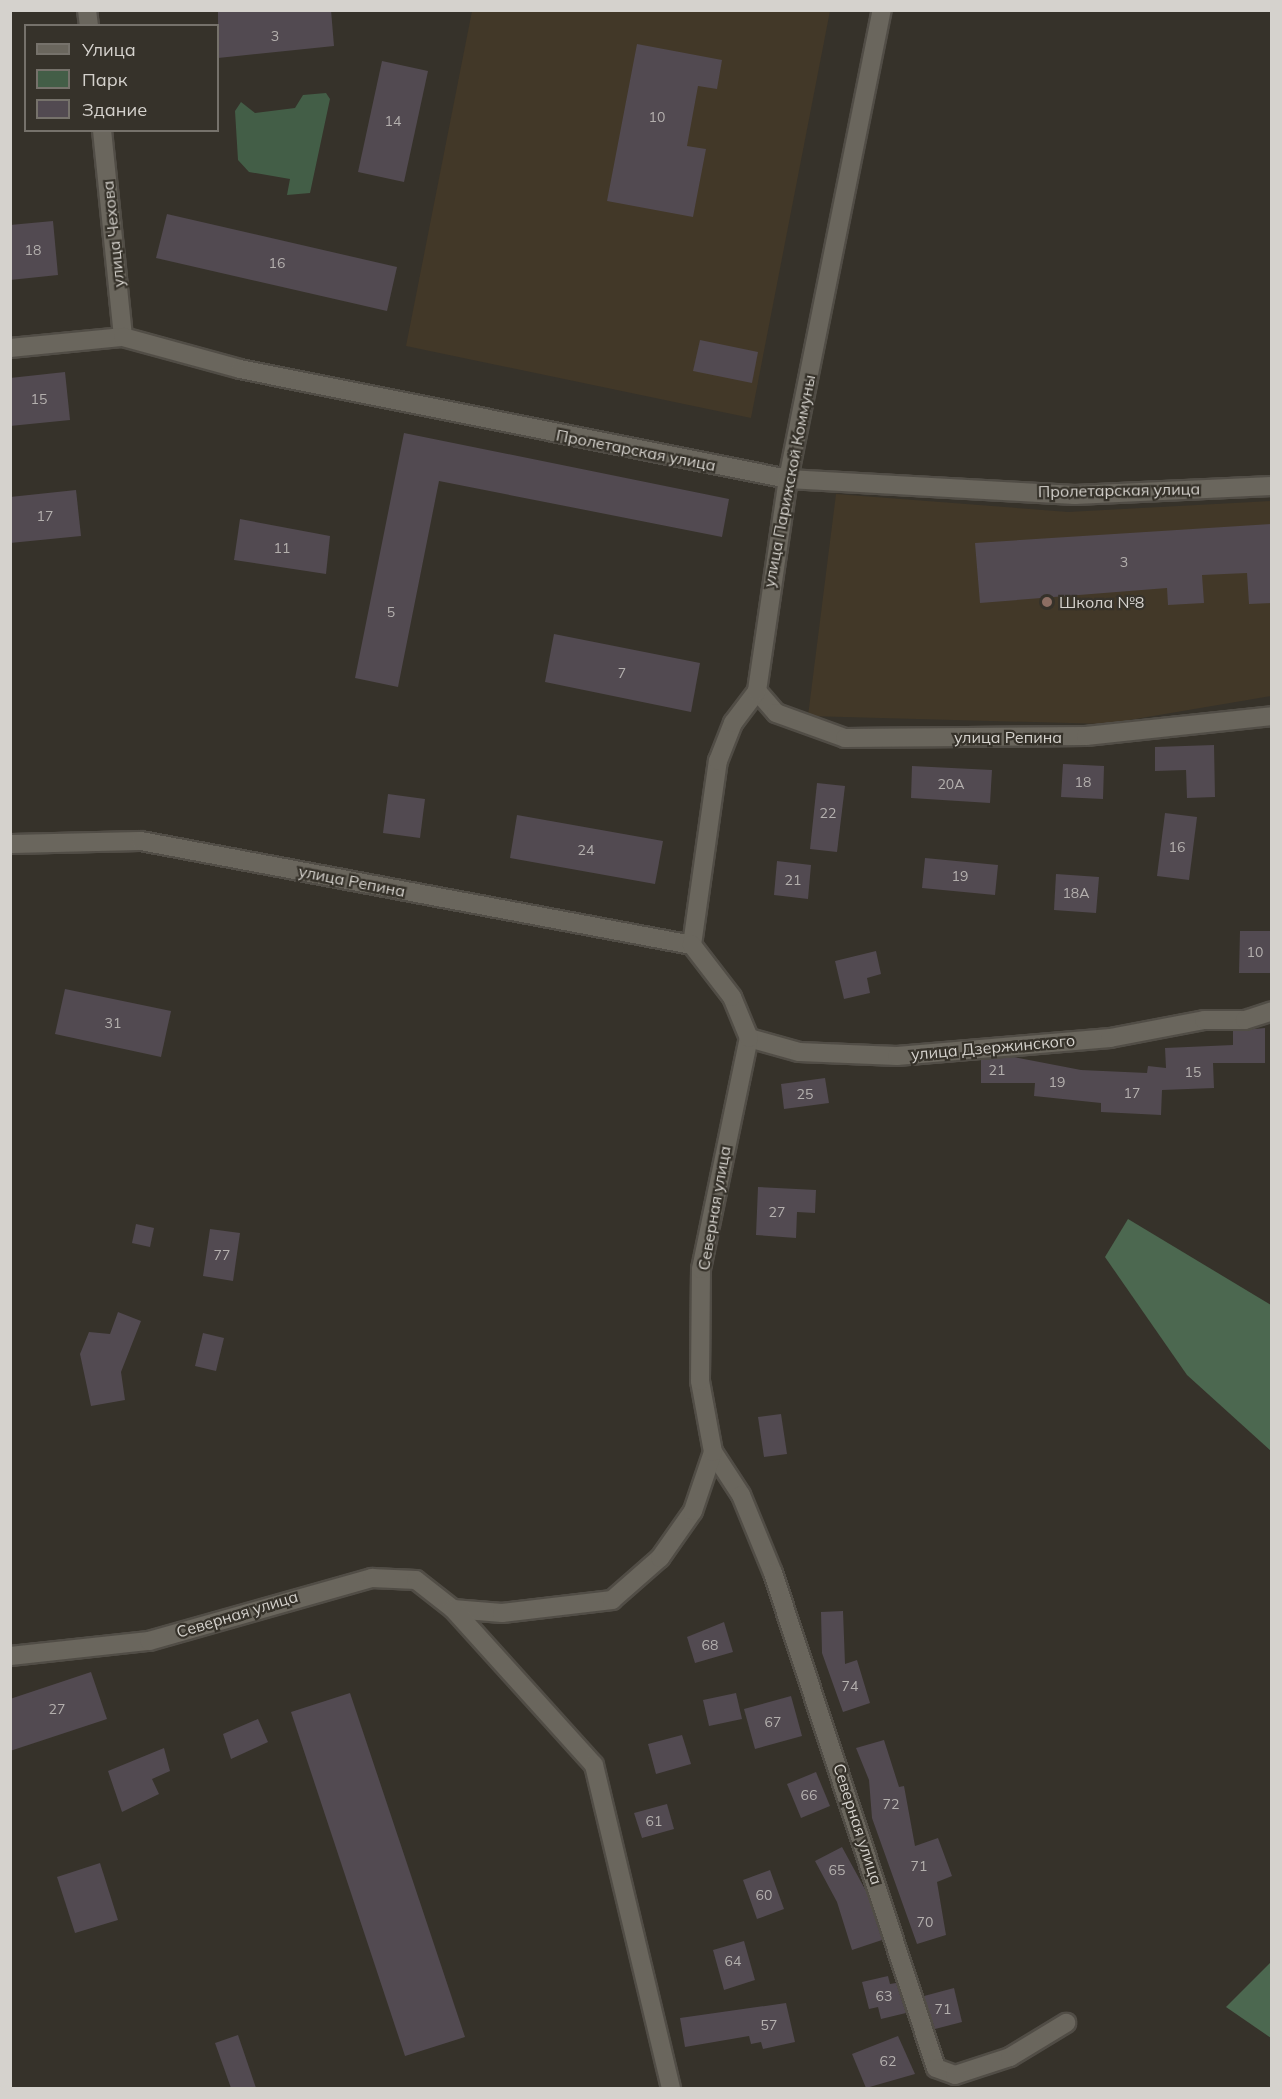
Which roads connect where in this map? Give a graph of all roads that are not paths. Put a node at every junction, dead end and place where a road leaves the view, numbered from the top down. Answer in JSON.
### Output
{"nodes":[{"id":1,"x":882,"y":10,"type":"edge"},
{"id":2,"x":102,"y":132,"type":"edge"},
{"id":3,"x":123,"y":337,"type":"junction"},
{"id":4,"x":10,"y":348,"type":"edge"},
{"id":5,"x":788,"y":479,"type":"junction"},
{"id":6,"x":1272,"y":486,"type":"edge"},
{"id":7,"x":757,"y":691,"type":"junction"},
{"id":8,"x":1272,"y":716,"type":"edge"},
{"id":9,"x":10,"y":844,"type":"edge"},
{"id":10,"x":692,"y":945,"type":"junction"},
{"id":11,"x":1272,"y":1011,"type":"edge"},
{"id":12,"x":749,"y":1038,"type":"junction"},
{"id":13,"x":713,"y":1452,"type":"junction"},
{"id":14,"x":453,"y":1609,"type":"junction"},
{"id":15,"x":10,"y":1656,"type":"edge"},
{"id":16,"x":1066,"y":2023,"type":"dead end"},
{"id":17,"x":671,"y":2088,"type":"edge"}],
"edges":[{"from":1,"to":5,"type":"street","name":"улица Парижской Коммуны"},
{"from":2,"to":3,"type":"street","name":"улица Чехова"},
{"from":3,"to":4,"type":"street","name":"Пролетарская улица"},
{"from":3,"to":5,"type":"street","name":"Пролетарская улица"},
{"from":5,"to":6,"type":"street","name":"Пролетарская улица"},
{"from":5,"to":7,"type":"street","name":"улица Парижской Коммуны"},
{"from":7,"to":8,"type":"street","name":"улица Репина"},
{"from":7,"to":10,"type":"street","name":"улица Парижской Коммуны"},
{"from":9,"to":10,"type":"street","name":"улица Репина"},
{"from":10,"to":12,"type":"street"},
{"from":11,"to":12,"type":"street","name":"улица Дзержинского"},
{"from":12,"to":13,"type":"street","name":"Северная улица"},
{"from":13,"to":14,"type":"street","name":"Северная улица"},
{"from":13,"to":16,"type":"street","name":"Северная улица"},
{"from":14,"to":15,"type":"street","name":"Северная улица"},
{"from":14,"to":17,"type":"street","name":"Северная улица"}]}
